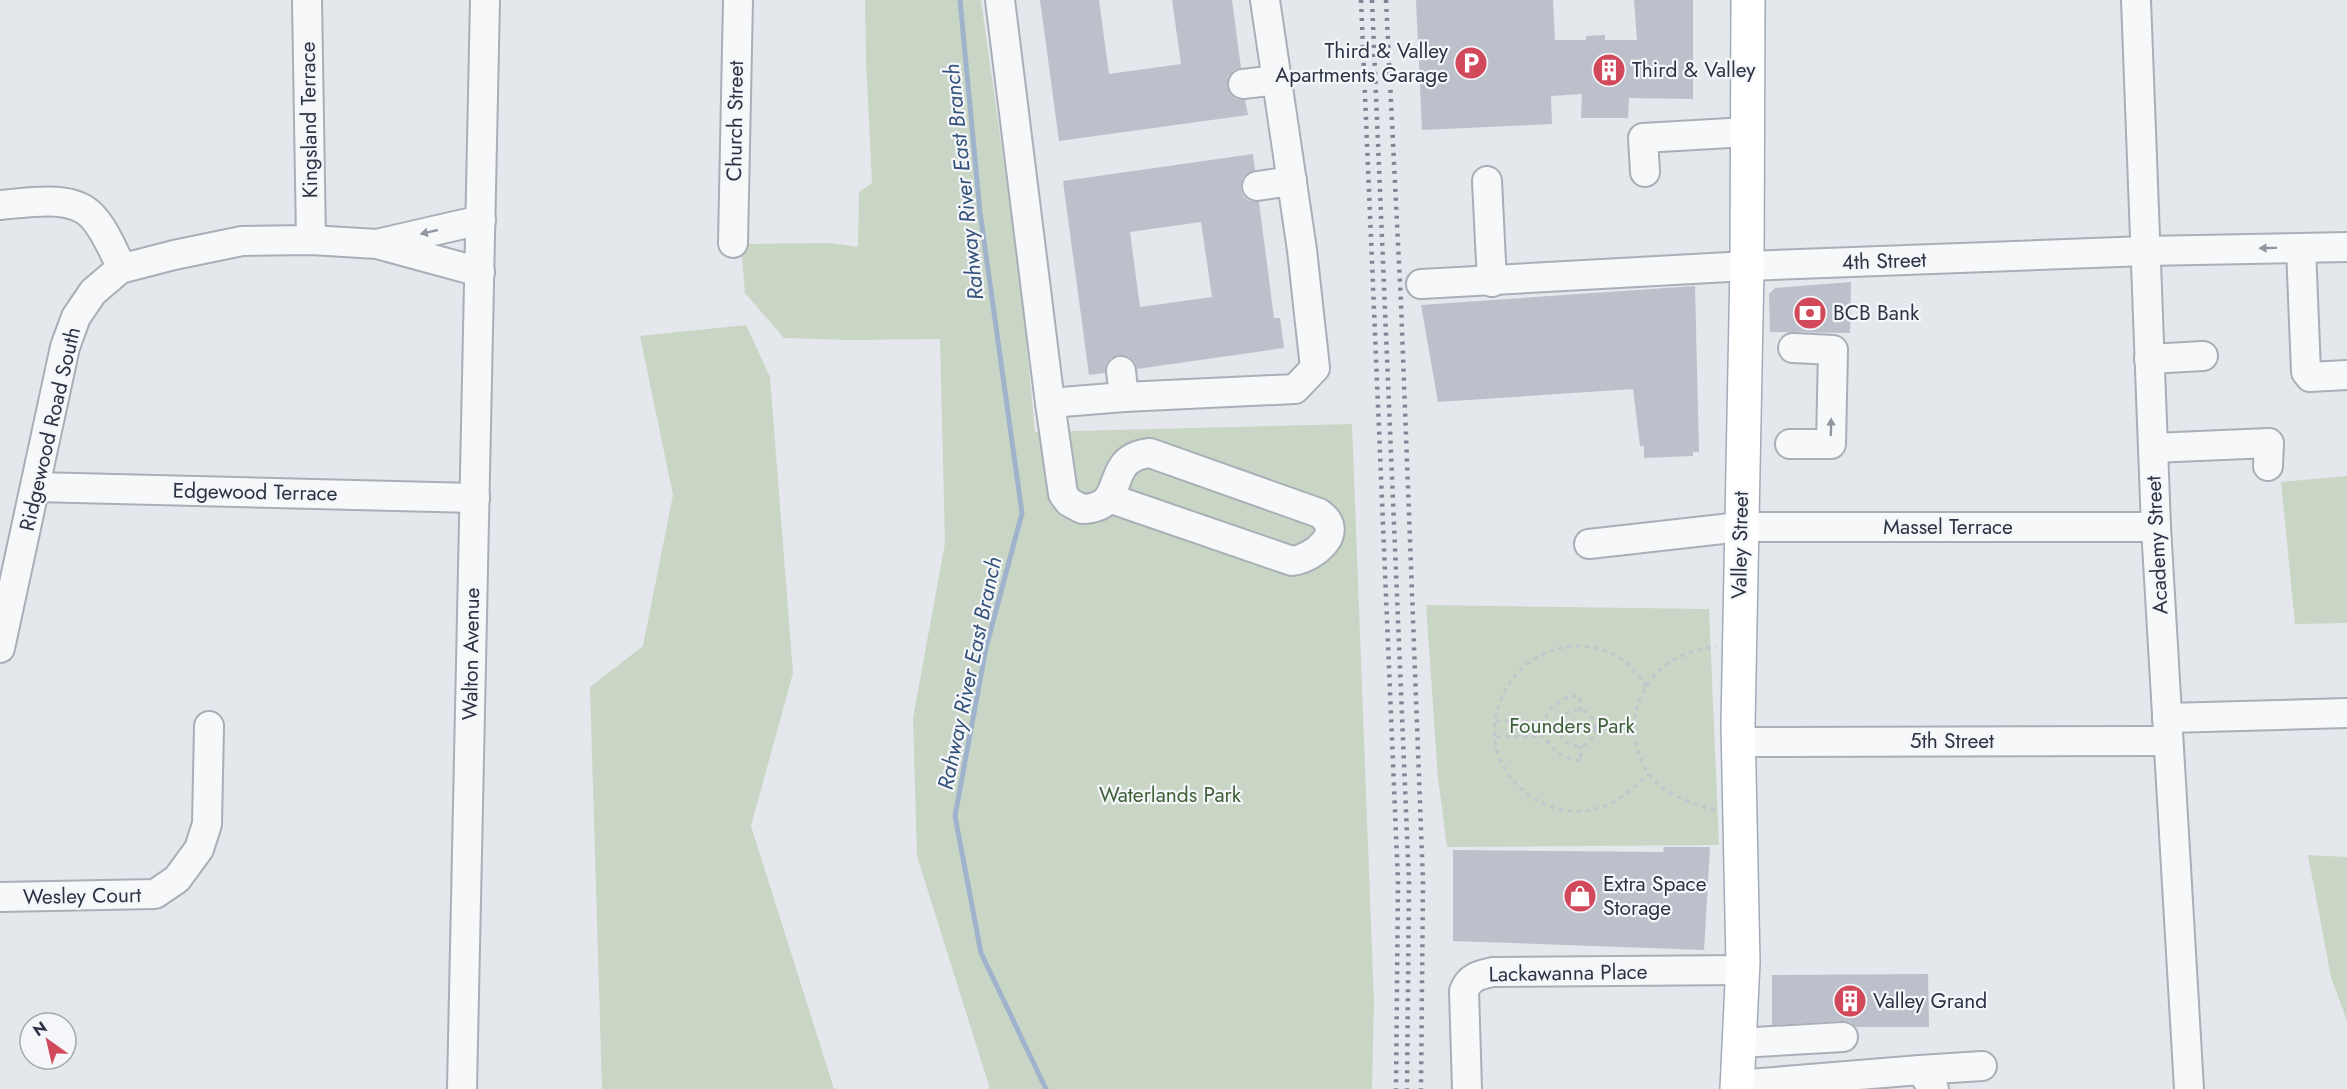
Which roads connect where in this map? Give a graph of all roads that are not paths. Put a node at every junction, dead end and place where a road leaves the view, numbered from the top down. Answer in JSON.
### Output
{"nodes":[{"id":1,"x":307,"y":0,"type":"edge"},
{"id":2,"x":485,"y":0,"type":"edge"},
{"id":3,"x":738,"y":0,"type":"edge"},
{"id":4,"x":1000,"y":0,"type":"edge"},
{"id":5,"x":1265,"y":0,"type":"edge"},
{"id":6,"x":1748,"y":0,"type":"edge"},
{"id":7,"x":2136,"y":0,"type":"edge"},
{"id":8,"x":1277,"y":80,"type":"junction"},
{"id":9,"x":1243,"y":84,"type":"dead end"},
{"id":10,"x":1747,"y":132,"type":"junction"},
{"id":11,"x":1645,"y":172,"type":"dead end"},
{"id":12,"x":1292,"y":181,"type":"junction"},
{"id":13,"x":1488,"y":181,"type":"dead end"},
{"id":14,"x":1257,"y":186,"type":"dead end"},
{"id":15,"x":0,"y":205,"type":"edge"},
{"id":16,"x":481,"y":220,"type":"junction"},
{"id":17,"x":311,"y":240,"type":"junction"},
{"id":18,"x":733,"y":243,"type":"dead end"},
{"id":19,"x":377,"y":244,"type":"junction"},
{"id":20,"x":2347,"y":247,"type":"edge"},
{"id":21,"x":2301,"y":248,"type":"junction"},
{"id":22,"x":2145,"y":251,"type":"junction"},
{"id":23,"x":1746,"y":266,"type":"junction"},
{"id":24,"x":122,"y":268,"type":"junction"},
{"id":25,"x":480,"y":272,"type":"junction"},
{"id":26,"x":1492,"y":282,"type":"junction"},
{"id":27,"x":1421,"y":285,"type":"dead end"},
{"id":28,"x":1793,"y":348,"type":"dead end"},
{"id":29,"x":2203,"y":356,"type":"dead end"},
{"id":30,"x":2149,"y":359,"type":"junction"},
{"id":31,"x":2347,"y":375,"type":"edge"},
{"id":32,"x":1050,"y":403,"type":"junction"},
{"id":33,"x":1790,"y":444,"type":"dead end"},
{"id":34,"x":2153,"y":448,"type":"junction"},
{"id":35,"x":2268,"y":466,"type":"dead end"},
{"id":36,"x":35,"y":487,"type":"junction"},
{"id":37,"x":475,"y":498,"type":"junction"},
{"id":38,"x":1109,"y":498,"type":"junction"},
{"id":39,"x":1740,"y":527,"type":"junction"},
{"id":40,"x":2156,"y":527,"type":"junction"},
{"id":41,"x":1589,"y":544,"type":"dead end"},
{"id":42,"x":7,"y":586,"type":"edge"},
{"id":43,"x":0,"y":648,"type":"edge"},
{"id":44,"x":2347,"y":713,"type":"edge"},
{"id":45,"x":209,"y":726,"type":"dead end"},
{"id":46,"x":2167,"y":729,"type":"junction"},
{"id":47,"x":1737,"y":742,"type":"junction"},
{"id":48,"x":0,"y":897,"type":"edge"},
{"id":49,"x":1742,"y":970,"type":"junction"},
{"id":50,"x":1843,"y":1037,"type":"dead end"},
{"id":51,"x":1739,"y":1043,"type":"junction"},
{"id":52,"x":1982,"y":1066,"type":"dead end"},
{"id":53,"x":1927,"y":1080,"type":"edge"},
{"id":54,"x":1737,"y":1087,"type":"edge"},
{"id":55,"x":462,"y":1089,"type":"edge"},
{"id":56,"x":1467,"y":1089,"type":"edge"},
{"id":57,"x":2189,"y":1089,"type":"edge"}],
"edges":[{"from":1,"to":17,"type":"street","name":"Kingsland Terrace"},
{"from":2,"to":16,"type":"street","name":"Walton Avenue"},
{"from":3,"to":18,"type":"street","name":"Church Street"},
{"from":4,"to":32,"type":"street"},
{"from":5,"to":8,"type":"street"},
{"from":6,"to":10,"type":"main road","name":"Valley Street"},
{"from":7,"to":22,"type":"street","name":"Academy Street"},
{"from":8,"to":9,"type":"street"},
{"from":8,"to":12,"type":"street"},
{"from":10,"to":11,"type":"street"},
{"from":10,"to":23,"type":"main road","name":"Valley Street"},
{"from":12,"to":14,"type":"street"},
{"from":12,"to":32,"type":"street"},
{"from":13,"to":26,"type":"street"},
{"from":15,"to":24,"type":"street"},
{"from":16,"to":19,"type":"street","name":"Ridgewood Road South","one_way":true},
{"from":16,"to":25,"type":"street","name":"Walton Avenue"},
{"from":17,"to":19,"type":"street","name":"Ridgewood Road South"},
{"from":17,"to":24,"type":"street","name":"Ridgewood Road South"},
{"from":19,"to":25,"type":"street","name":"Ridgewood Road South"},
{"from":20,"to":21,"type":"street","name":"4th Street"},
{"from":21,"to":22,"type":"street","name":"4th Street","one_way":true},
{"from":21,"to":31,"type":"street"},
{"from":22,"to":23,"type":"street","name":"4th Street"},
{"from":22,"to":30,"type":"street","name":"Academy Street"},
{"from":23,"to":26,"type":"street","name":"4th Street"},
{"from":23,"to":39,"type":"main road","name":"Valley Street"},
{"from":24,"to":36,"type":"street","name":"Ridgewood Road South"},
{"from":25,"to":37,"type":"street","name":"Walton Avenue"},
{"from":26,"to":27,"type":"street","name":"4th Street"},
{"from":33,"to":28,"type":"street","one_way":true},
{"from":29,"to":30,"type":"street"},
{"from":30,"to":34,"type":"street","name":"Academy Street"},
{"from":32,"to":38,"type":"street"},
{"from":34,"to":35,"type":"street"},
{"from":34,"to":40,"type":"street","name":"Academy Street"},
{"from":36,"to":37,"type":"street","name":"Edgewood Terrace"},
{"from":36,"to":42,"type":"street","name":"Ridgewood Road South"},
{"from":37,"to":55,"type":"street","name":"Walton Avenue"},
{"from":38,"to":38,"type":"street"},
{"from":39,"to":40,"type":"street","name":"Massel Terrace"},
{"from":39,"to":41,"type":"street","name":"Massel Terrace"},
{"from":39,"to":47,"type":"main road","name":"Valley Street"},
{"from":40,"to":46,"type":"street","name":"Academy Street"},
{"from":42,"to":43,"type":"street","name":"Ridgewood Road South"},
{"from":44,"to":46,"type":"street","name":"5th Street"},
{"from":45,"to":48,"type":"street","name":"Wesley Court"},
{"from":46,"to":47,"type":"street","name":"5th Street"},
{"from":46,"to":57,"type":"street","name":"Academy Street"},
{"from":47,"to":49,"type":"main road","name":"Valley Street"},
{"from":49,"to":51,"type":"main road","name":"Valley Street"},
{"from":49,"to":56,"type":"street","name":"Lackawanna Place"},
{"from":50,"to":51,"type":"street"},
{"from":51,"to":54,"type":"main road","name":"Valley Street"},
{"from":52,"to":53,"type":"street"},
{"from":53,"to":54,"type":"street"}]}
